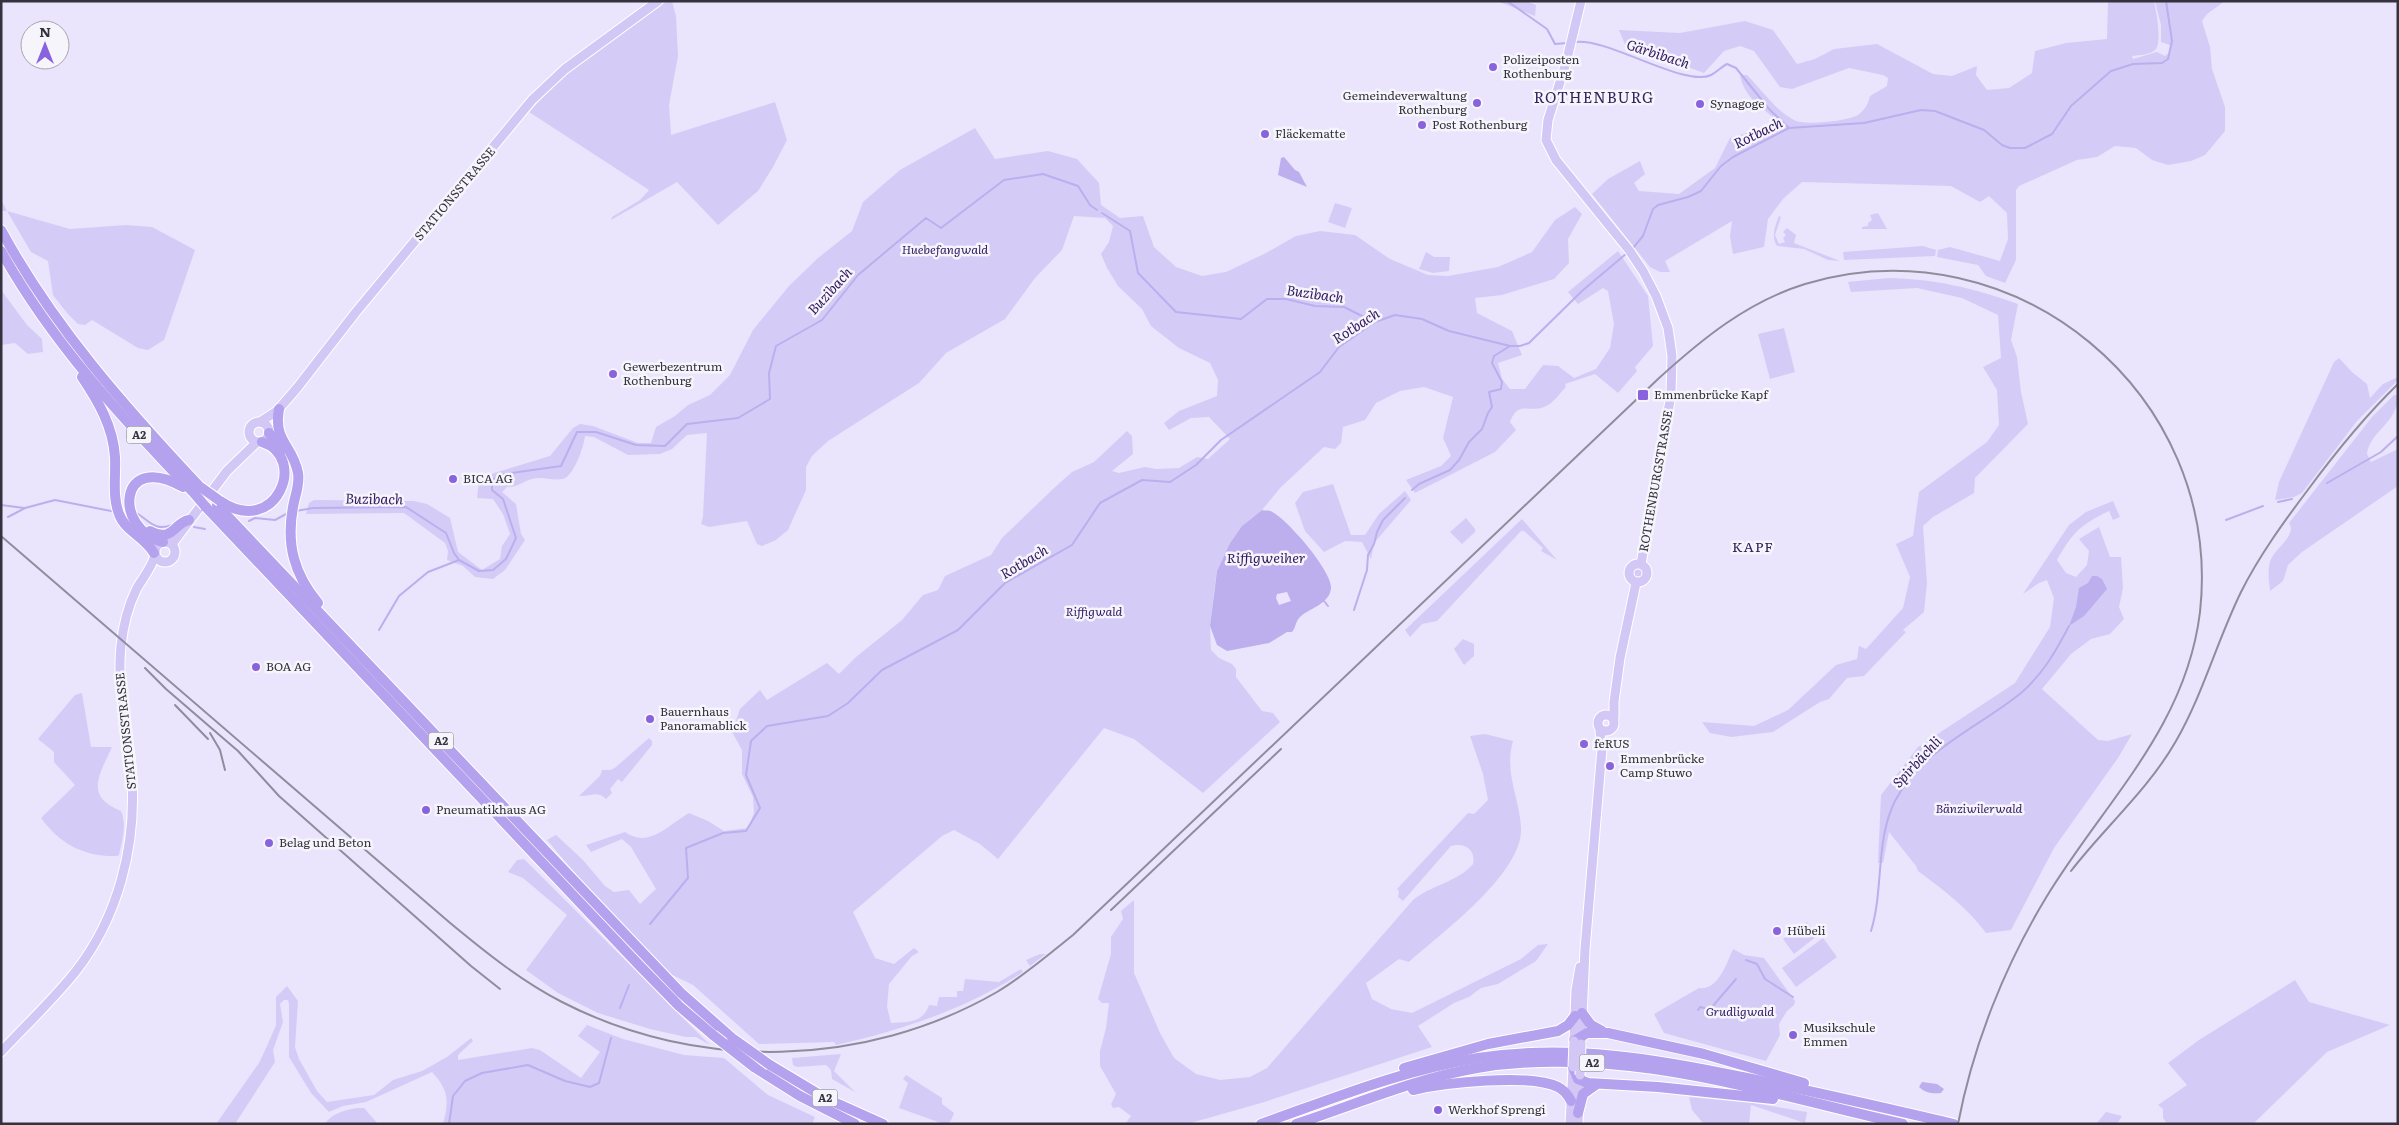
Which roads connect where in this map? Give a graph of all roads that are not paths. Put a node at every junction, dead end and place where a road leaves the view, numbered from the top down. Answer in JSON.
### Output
{"nodes":[{"id":1,"x":658,"y":1,"type":"edge"},
{"id":2,"x":1581,"y":1,"type":"edge"},
{"id":3,"x":1,"y":230,"type":"edge"},
{"id":4,"x":1,"y":251,"type":"edge"},
{"id":5,"x":85,"y":376,"type":"junction"},
{"id":6,"x":278,"y":410,"type":"junction"},
{"id":7,"x":260,"y":422,"type":"junction"},
{"id":8,"x":269,"y":431,"type":"junction"},
{"id":9,"x":250,"y":436,"type":"junction"},
{"id":10,"x":260,"y":442,"type":"junction"},
{"id":11,"x":238,"y":459,"type":"junction"},
{"id":12,"x":293,"y":460,"type":"junction"},
{"id":13,"x":196,"y":489,"type":"junction"},
{"id":14,"x":216,"y":506,"type":"junction"},
{"id":15,"x":190,"y":520,"type":"junction"},
{"id":16,"x":142,"y":528,"type":"junction"},
{"id":17,"x":167,"y":543,"type":"junction"},
{"id":18,"x":155,"y":554,"type":"junction"},
{"id":19,"x":163,"y":562,"type":"junction"},
{"id":20,"x":1641,"y":564,"type":"junction"},
{"id":21,"x":145,"y":576,"type":"junction"},
{"id":22,"x":1636,"y":583,"type":"junction"},
{"id":23,"x":354,"y":649,"type":"junction"},
{"id":24,"x":1611,"y":716,"type":"junction"},
{"id":25,"x":1604,"y":731,"type":"junction"},
{"id":26,"x":677,"y":996,"type":"junction"},
{"id":27,"x":1579,"y":1014,"type":"junction"},
{"id":28,"x":1558,"y":1031,"type":"junction"},
{"id":29,"x":1608,"y":1033,"type":"junction"},
{"id":30,"x":15,"y":1035,"type":"junction"},
{"id":31,"x":1578,"y":1039,"type":"junction"},
{"id":32,"x":1,"y":1046,"type":"edge"},
{"id":33,"x":1,"y":1052,"type":"edge"},
{"id":34,"x":1576,"y":1074,"type":"junction"},
{"id":35,"x":1598,"y":1084,"type":"junction"},
{"id":36,"x":1360,"y":1088,"type":"junction"},
{"id":37,"x":1831,"y":1096,"type":"junction"},
{"id":38,"x":1571,"y":1101,"type":"junction"},
{"id":39,"x":1578,"y":1113,"type":"junction"},
{"id":40,"x":1892,"y":1121,"type":"junction"},
{"id":41,"x":1300,"y":1123,"type":"edge"},
{"id":42,"x":855,"y":1124,"type":"edge"},
{"id":43,"x":884,"y":1124,"type":"edge"},
{"id":44,"x":1261,"y":1124,"type":"edge"},
{"id":45,"x":1570,"y":1124,"type":"edge"},
{"id":46,"x":1578,"y":1124,"type":"edge"},
{"id":47,"x":1903,"y":1124,"type":"edge"},
{"id":48,"x":1954,"y":1124,"type":"edge"}],
"edges":[{"from":1,"to":6,"type":"main road","name":"STATIONSSTRASSE"},
{"from":2,"to":20,"type":"main road","name":"ROTHENBURGSTRASSE"},
{"from":3,"to":13,"type":"highway","number":"A2"},
{"from":4,"to":5,"type":"highway","number":"A2"},
{"from":5,"to":13,"type":"highway","number":"A2"},
{"from":5,"to":18,"type":"highway"},
{"from":6,"to":7,"type":"main road","name":"STATIONSSTRASSE"},
{"from":6,"to":8,"type":"main road","name":"STATIONSSTRASSE"},
{"from":6,"to":12,"type":"highway"},
{"from":7,"to":8,"type":"main road"},
{"from":7,"to":9,"type":"main road"},
{"from":8,"to":10,"type":"main road"},
{"from":8,"to":12,"type":"highway"},
{"from":9,"to":10,"type":"main road"},
{"from":9,"to":11,"type":"main road"},
{"from":10,"to":11,"type":"main road"},
{"from":10,"to":14,"type":"highway"},
{"from":11,"to":15,"type":"main road"},
{"from":12,"to":23,"type":"highway"},
{"from":13,"to":14,"type":"highway","number":"A2","bridge":true},
{"from":13,"to":16,"type":"highway"},
{"from":14,"to":23,"type":"highway","number":"A2"},
{"from":14,"to":26,"type":"highway","number":"A2"},
{"from":15,"to":16,"type":"highway"},
{"from":15,"to":17,"type":"main road"},
{"from":16,"to":17,"type":"highway"},
{"from":17,"to":18,"type":"main road"},
{"from":17,"to":19,"type":"main road"},
{"from":18,"to":19,"type":"main road"},
{"from":18,"to":21,"type":"main road","name":"STATIONSSTRASSE"},
{"from":19,"to":21,"type":"main road","name":"STATIONSSTRASSE"},
{"from":20,"to":22,"type":"main road"},
{"from":20,"to":22,"type":"main road"},
{"from":21,"to":30,"type":"main road","name":"STATIONSSTRASSE"},
{"from":22,"to":24,"type":"main road"},
{"from":23,"to":26,"type":"highway","number":"A2"},
{"from":24,"to":25,"type":"main road"},
{"from":24,"to":25,"type":"main road"},
{"from":25,"to":27,"type":"main road"},
{"from":26,"to":42,"type":"highway","number":"A2","bridge":true},
{"from":26,"to":43,"type":"highway","number":"A2","bridge":true},
{"from":27,"to":28,"type":"highway"},
{"from":27,"to":29,"type":"highway"},
{"from":27,"to":31,"type":"main road"},
{"from":28,"to":31,"type":"highway"},
{"from":28,"to":36,"type":"highway"},
{"from":29,"to":31,"type":"highway"},
{"from":29,"to":37,"type":"highway"},
{"from":30,"to":32,"type":"main road","name":"STATIONSSTRASSE"},
{"from":30,"to":33,"type":"main road","name":"STATIONSSTRASSE"},
{"from":31,"to":34,"type":"main road","bridge":true},
{"from":34,"to":35,"type":"highway"},
{"from":34,"to":38,"type":"main road"},
{"from":34,"to":39,"type":"main road"},
{"from":35,"to":39,"type":"highway"},
{"from":35,"to":40,"type":"highway"},
{"from":36,"to":37,"type":"highway","number":"A2"},
{"from":36,"to":44,"type":"highway","number":"A2"},
{"from":37,"to":48,"type":"highway","number":"A2"},
{"from":38,"to":41,"type":"highway"},
{"from":38,"to":45,"type":"main road"},
{"from":39,"to":46,"type":"main road"},
{"from":40,"to":41,"type":"highway","number":"A2"},
{"from":40,"to":47,"type":"highway","number":"A2"}]}
